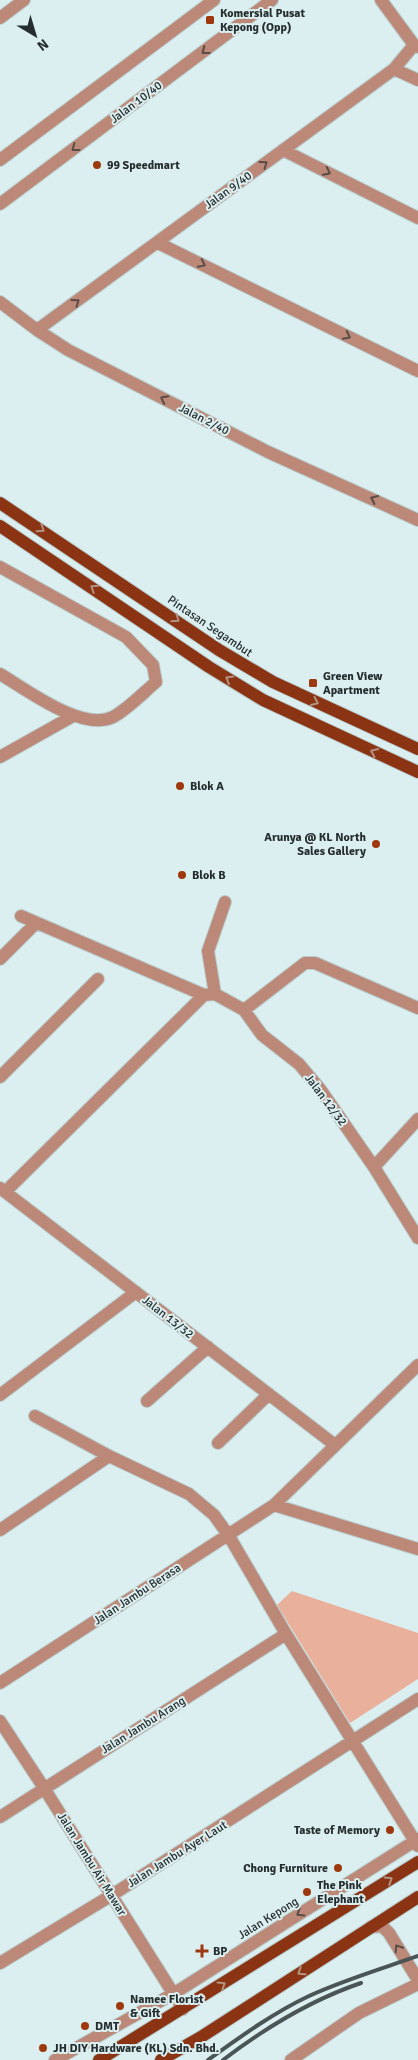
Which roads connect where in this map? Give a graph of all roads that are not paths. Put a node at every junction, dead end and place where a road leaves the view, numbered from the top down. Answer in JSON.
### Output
{"nodes":[{"id":1,"x":24,"y":0,"type":"edge"},
{"id":2,"x":214,"y":0,"type":"edge"},
{"id":3,"x":272,"y":0,"type":"edge"},
{"id":4,"x":381,"y":0,"type":"edge"},
{"id":5,"x":0,"y":18,"type":"edge"},
{"id":6,"x":416,"y":46,"type":"edge"},
{"id":7,"x":394,"y":69,"type":"junction"},
{"id":8,"x":418,"y":80,"type":"edge"},
{"id":9,"x":283,"y":150,"type":"junction"},
{"id":10,"x":0,"y":160,"type":"edge"},
{"id":11,"x":0,"y":204,"type":"edge"},
{"id":12,"x":418,"y":218,"type":"edge"},
{"id":13,"x":158,"y":242,"type":"junction"},
{"id":14,"x":0,"y":302,"type":"edge"},
{"id":15,"x":37,"y":330,"type":"junction"},
{"id":16,"x":418,"y":371,"type":"edge"},
{"id":17,"x":0,"y":502,"type":"edge"},
{"id":18,"x":418,"y":520,"type":"edge"},
{"id":19,"x":0,"y":526,"type":"edge"},
{"id":20,"x":0,"y":567,"type":"edge"},
{"id":21,"x":0,"y":674,"type":"edge"},
{"id":22,"x":73,"y":716,"type":"junction"},
{"id":23,"x":418,"y":749,"type":"edge"},
{"id":24,"x":0,"y":757,"type":"edge"},
{"id":25,"x":418,"y":772,"type":"edge"},
{"id":26,"x":225,"y":902,"type":"dead end"},
{"id":27,"x":21,"y":916,"type":"dead end"},
{"id":28,"x":36,"y":923,"type":"junction"},
{"id":29,"x":0,"y":959,"type":"edge"},
{"id":30,"x":98,"y":979,"type":"dead end"},
{"id":31,"x":210,"y":994,"type":"junction"},
{"id":32,"x":418,"y":1008,"type":"edge"},
{"id":33,"x":244,"y":1010,"type":"junction"},
{"id":34,"x":0,"y":1077,"type":"edge"},
{"id":35,"x":418,"y":1119,"type":"edge"},
{"id":36,"x":374,"y":1167,"type":"junction"},
{"id":37,"x":3,"y":1190,"type":"edge"},
{"id":38,"x":418,"y":1238,"type":"edge"},
{"id":39,"x":136,"y":1292,"type":"junction"},
{"id":40,"x":208,"y":1347,"type":"junction"},
{"id":41,"x":418,"y":1365,"type":"edge"},
{"id":42,"x":269,"y":1394,"type":"junction"},
{"id":43,"x":0,"y":1395,"type":"edge"},
{"id":44,"x":147,"y":1400,"type":"dead end"},
{"id":45,"x":35,"y":1416,"type":"dead end"},
{"id":46,"x":218,"y":1443,"type":"dead end"},
{"id":47,"x":335,"y":1445,"type":"junction"},
{"id":48,"x":110,"y":1456,"type":"junction"},
{"id":49,"x":274,"y":1504,"type":"junction"},
{"id":50,"x":0,"y":1530,"type":"edge"},
{"id":51,"x":229,"y":1536,"type":"junction"},
{"id":52,"x":418,"y":1548,"type":"edge"},
{"id":53,"x":286,"y":1634,"type":"junction"},
{"id":54,"x":0,"y":1683,"type":"edge"},
{"id":55,"x":418,"y":1699,"type":"edge"},
{"id":56,"x":0,"y":1721,"type":"edge"},
{"id":57,"x":354,"y":1742,"type":"junction"},
{"id":58,"x":44,"y":1788,"type":"junction"},
{"id":59,"x":0,"y":1817,"type":"edge"},
{"id":60,"x":417,"y":1842,"type":"edge"},
{"id":61,"x":418,"y":1862,"type":"edge"},
{"id":62,"x":112,"y":1895,"type":"junction"},
{"id":63,"x":418,"y":1897,"type":"edge"},
{"id":64,"x":371,"y":1927,"type":"junction"},
{"id":65,"x":0,"y":1963,"type":"edge"},
{"id":66,"x":418,"y":1980,"type":"edge"},
{"id":67,"x":418,"y":1984,"type":"edge"},
{"id":68,"x":172,"y":1994,"type":"junction"},
{"id":69,"x":183,"y":2009,"type":"junction"},
{"id":70,"x":55,"y":2060,"type":"edge"},
{"id":71,"x":99,"y":2060,"type":"edge"},
{"id":72,"x":160,"y":2060,"type":"edge"},
{"id":73,"x":291,"y":2060,"type":"edge"}],
"edges":[{"from":1,"to":5,"type":"street"},
{"from":2,"to":10,"type":"street"},
{"from":3,"to":11,"type":"street","name":"Jalan 10/40","one_way":true},
{"from":4,"to":6,"type":"street"},
{"from":6,"to":7,"type":"street","name":"Jalan 9/40"},
{"from":7,"to":8,"type":"street"},
{"from":7,"to":9,"type":"street","name":"Jalan 9/40"},
{"from":9,"to":12,"type":"street","one_way":true},
{"from":13,"to":9,"type":"street","name":"Jalan 9/40","one_way":true},
{"from":15,"to":13,"type":"street","name":"Jalan 9/40","one_way":true},
{"from":13,"to":16,"type":"street","one_way":true},
{"from":14,"to":15,"type":"street","name":"Jalan 2/40"},
{"from":18,"to":15,"type":"street","name":"Jalan 2/40","one_way":true},
{"from":17,"to":23,"type":"main road","name":"Pintasan Segambut","one_way":true},
{"from":25,"to":19,"type":"main road","one_way":true},
{"from":20,"to":22,"type":"street"},
{"from":21,"to":22,"type":"street"},
{"from":22,"to":24,"type":"street"},
{"from":26,"to":31,"type":"street"},
{"from":27,"to":28,"type":"street","name":"Jalan 12/32"},
{"from":28,"to":29,"type":"street"},
{"from":28,"to":31,"type":"street","name":"Jalan 12/32"},
{"from":30,"to":34,"type":"street"},
{"from":31,"to":33,"type":"street","name":"Jalan 12/32"},
{"from":31,"to":37,"type":"street"},
{"from":32,"to":33,"type":"street"},
{"from":33,"to":36,"type":"street","name":"Jalan 12/32"},
{"from":35,"to":36,"type":"street"},
{"from":36,"to":38,"type":"street","name":"Jalan 12/32"},
{"from":37,"to":39,"type":"street","name":"Jalan 13/32"},
{"from":39,"to":40,"type":"street","name":"Jalan 13/32"},
{"from":39,"to":43,"type":"street"},
{"from":40,"to":42,"type":"street","name":"Jalan 13/32"},
{"from":40,"to":44,"type":"street"},
{"from":41,"to":47,"type":"street","name":"Jalan Jambu Berasa"},
{"from":42,"to":46,"type":"street"},
{"from":42,"to":47,"type":"street","name":"Jalan 13/32"},
{"from":45,"to":48,"type":"street"},
{"from":47,"to":49,"type":"street","name":"Jalan Jambu Berasa"},
{"from":48,"to":50,"type":"street"},
{"from":48,"to":51,"type":"street"},
{"from":49,"to":51,"type":"street","name":"Jalan Jambu Berasa"},
{"from":49,"to":52,"type":"street"},
{"from":51,"to":53,"type":"street"},
{"from":51,"to":54,"type":"street","name":"Jalan Jambu Berasa"},
{"from":53,"to":57,"type":"street"},
{"from":53,"to":58,"type":"street","name":"Jalan Jambu Arang"},
{"from":55,"to":57,"type":"street","name":"Jalan Jambu Ayer Laut"},
{"from":56,"to":58,"type":"street","name":"Jalan Jambu Air Mawar"},
{"from":57,"to":60,"type":"street"},
{"from":57,"to":62,"type":"street","name":"Jalan Jambu Ayer Laut"},
{"from":58,"to":59,"type":"street","name":"Jalan Jambu Arang"},
{"from":58,"to":62,"type":"street","name":"Jalan Jambu Air Mawar"},
{"from":60,"to":68,"type":"street","name":"Jalan Kepong","one_way":true},
{"from":69,"to":61,"type":"main road","one_way":true},
{"from":62,"to":65,"type":"street","name":"Jalan Jambu Ayer Laut"},
{"from":62,"to":68,"type":"street","name":"Jalan Jambu Air Mawar"},
{"from":63,"to":64,"type":"main road"},
{"from":66,"to":64,"type":"street","one_way":true},
{"from":64,"to":72,"type":"main road","one_way":true},
{"from":67,"to":73,"type":"street"},
{"from":68,"to":69,"type":"street","name":"Jalan Jambu Air Mawar"},
{"from":68,"to":70,"type":"street","name":"Jalan Kepong"},
{"from":69,"to":71,"type":"main road"}]}
